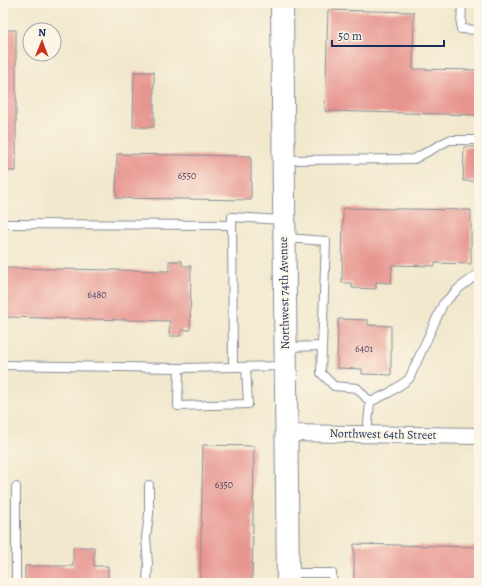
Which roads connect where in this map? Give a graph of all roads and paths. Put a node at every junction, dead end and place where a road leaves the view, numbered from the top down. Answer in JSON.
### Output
{"nodes":[{"id":1,"x":282,"y":3,"type":"edge"},
{"id":2,"x":462,"y":3,"type":"edge"},
{"id":3,"x":479,"y":30,"type":"edge"},
{"id":4,"x":479,"y":140,"type":"edge"},
{"id":5,"x":283,"y":160,"type":"junction"},
{"id":6,"x":3,"y":224,"type":"edge"},
{"id":7,"x":232,"y":225,"type":"junction"},
{"id":8,"x":283,"y":229,"type":"junction"},
{"id":9,"x":479,"y":274,"type":"edge"},
{"id":10,"x":322,"y":346,"type":"junction"},
{"id":11,"x":285,"y":356,"type":"junction"},
{"id":12,"x":3,"y":365,"type":"edge"},
{"id":13,"x":234,"y":367,"type":"junction"},
{"id":14,"x":246,"y":367,"type":"junction"},
{"id":15,"x":179,"y":368,"type":"junction"},
{"id":16,"x":370,"y":402,"type":"junction"},
{"id":17,"x":286,"y":433,"type":"junction"},
{"id":18,"x":367,"y":434,"type":"junction"},
{"id":19,"x":479,"y":436,"type":"edge"},
{"id":20,"x":149,"y":485,"type":"dead end"},
{"id":21,"x":16,"y":487,"type":"dead end"},
{"id":22,"x":287,"y":578,"type":"edge"},
{"id":23,"x":16,"y":583,"type":"edge"},
{"id":24,"x":147,"y":583,"type":"edge"},
{"id":25,"x":332,"y":583,"type":"edge"}],
"edges":[{"from":1,"to":5,"type":"street","name":"Northwest 74th Avenue"},
{"from":2,"to":3,"type":"lane"},
{"from":4,"to":5,"type":"lane"},
{"from":5,"to":8,"type":"street","name":"Northwest 74th Avenue"},
{"from":6,"to":7,"type":"lane"},
{"from":7,"to":8,"type":"lane"},
{"from":7,"to":13,"type":"lane"},
{"from":8,"to":10,"type":"lane"},
{"from":8,"to":11,"type":"street","name":"Northwest 74th Avenue"},
{"from":9,"to":16,"type":"lane"},
{"from":10,"to":11,"type":"lane"},
{"from":10,"to":16,"type":"lane"},
{"from":11,"to":14,"type":"lane"},
{"from":11,"to":17,"type":"street","name":"Northwest 74th Avenue"},
{"from":12,"to":15,"type":"lane"},
{"from":13,"to":14,"type":"lane"},
{"from":13,"to":15,"type":"lane"},
{"from":14,"to":15,"type":"lane"},
{"from":16,"to":18,"type":"lane"},
{"from":17,"to":18,"type":"street","name":"Northwest 64th Street"},
{"from":17,"to":22,"type":"street","name":"Northwest 74th Avenue"},
{"from":18,"to":19,"type":"street","name":"Northwest 64th Street"},
{"from":20,"to":24,"type":"lane"},
{"from":21,"to":23,"type":"lane"},
{"from":22,"to":25,"type":"lane"}]}
